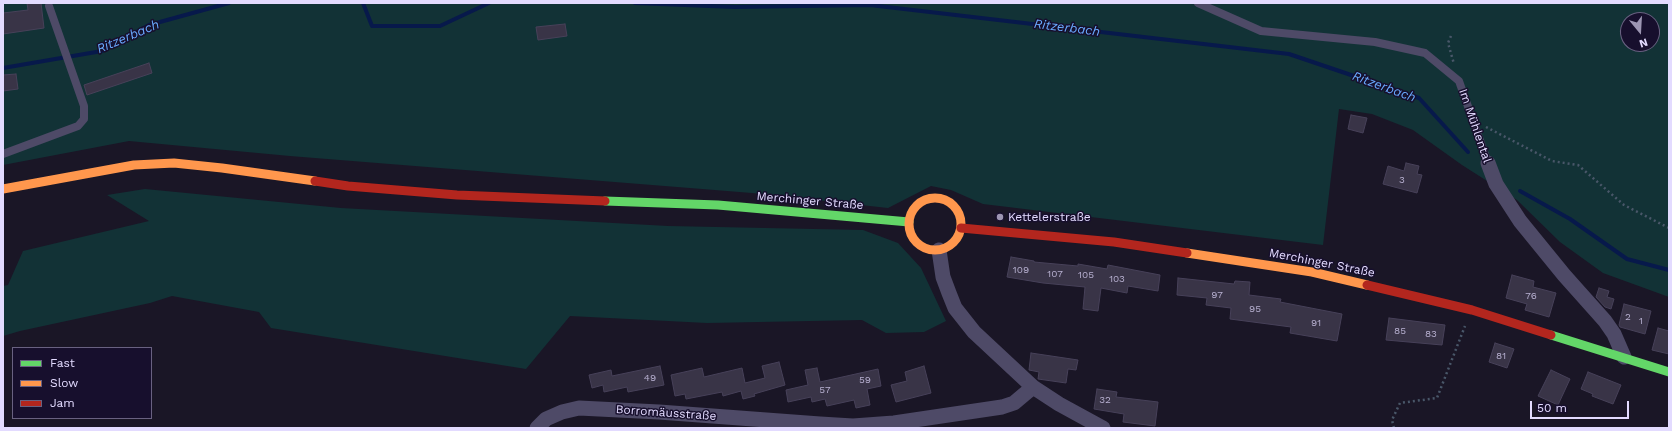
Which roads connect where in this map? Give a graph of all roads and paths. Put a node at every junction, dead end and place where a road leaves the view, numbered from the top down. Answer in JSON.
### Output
{"nodes":[{"id":1,"x":1198,"y":3,"type":"edge"},
{"id":2,"x":49,"y":6,"type":"dead end"},
{"id":3,"x":1451,"y":36,"type":"dead end"},
{"id":4,"x":1459,"y":81,"type":"junction"},
{"id":5,"x":1483,"y":121,"type":"dead end"},
{"id":6,"x":3,"y":154,"type":"edge"},
{"id":7,"x":1488,"y":163,"type":"joint"},
{"id":8,"x":3,"y":189,"type":"edge"},
{"id":9,"x":909,"y":222,"type":"junction"},
{"id":10,"x":961,"y":228,"type":"junction"},
{"id":11,"x":1669,"y":228,"type":"edge"},
{"id":12,"x":938,"y":250,"type":"junction"},
{"id":13,"x":1472,"y":310,"type":"junction"},
{"id":14,"x":1624,"y":357,"type":"junction"},
{"id":15,"x":1669,"y":372,"type":"edge"},
{"id":16,"x":1033,"y":387,"type":"junction"},
{"id":17,"x":537,"y":428,"type":"edge"},
{"id":18,"x":1103,"y":428,"type":"edge"},
{"id":19,"x":1394,"y":428,"type":"edge"}],
"edges":[{"from":1,"to":4,"type":"lane","name":"Im Mühlental"},
{"from":2,"to":6,"type":"lane"},
{"from":3,"to":4,"type":"path"},
{"from":4,"to":7,"type":"lane","name":"Im Mühlental"},
{"from":5,"to":11,"type":"path"},
{"from":7,"to":14,"type":"street","name":"Im Mühlental"},
{"from":8,"to":9,"type":"street","name":"Merchinger Straße"},
{"from":9,"to":10,"type":"street"},
{"from":9,"to":12,"type":"street"},
{"from":10,"to":12,"type":"street"},
{"from":10,"to":13,"type":"street","name":"Merchinger Straße"},
{"from":12,"to":16,"type":"street"},
{"from":13,"to":14,"type":"street","name":"Merchinger Straße"},
{"from":13,"to":19,"type":"path"},
{"from":14,"to":15,"type":"street","name":"Merchinger Straße"},
{"from":16,"to":17,"type":"street","name":"Borromäusstraße"},
{"from":16,"to":18,"type":"street"}]}
